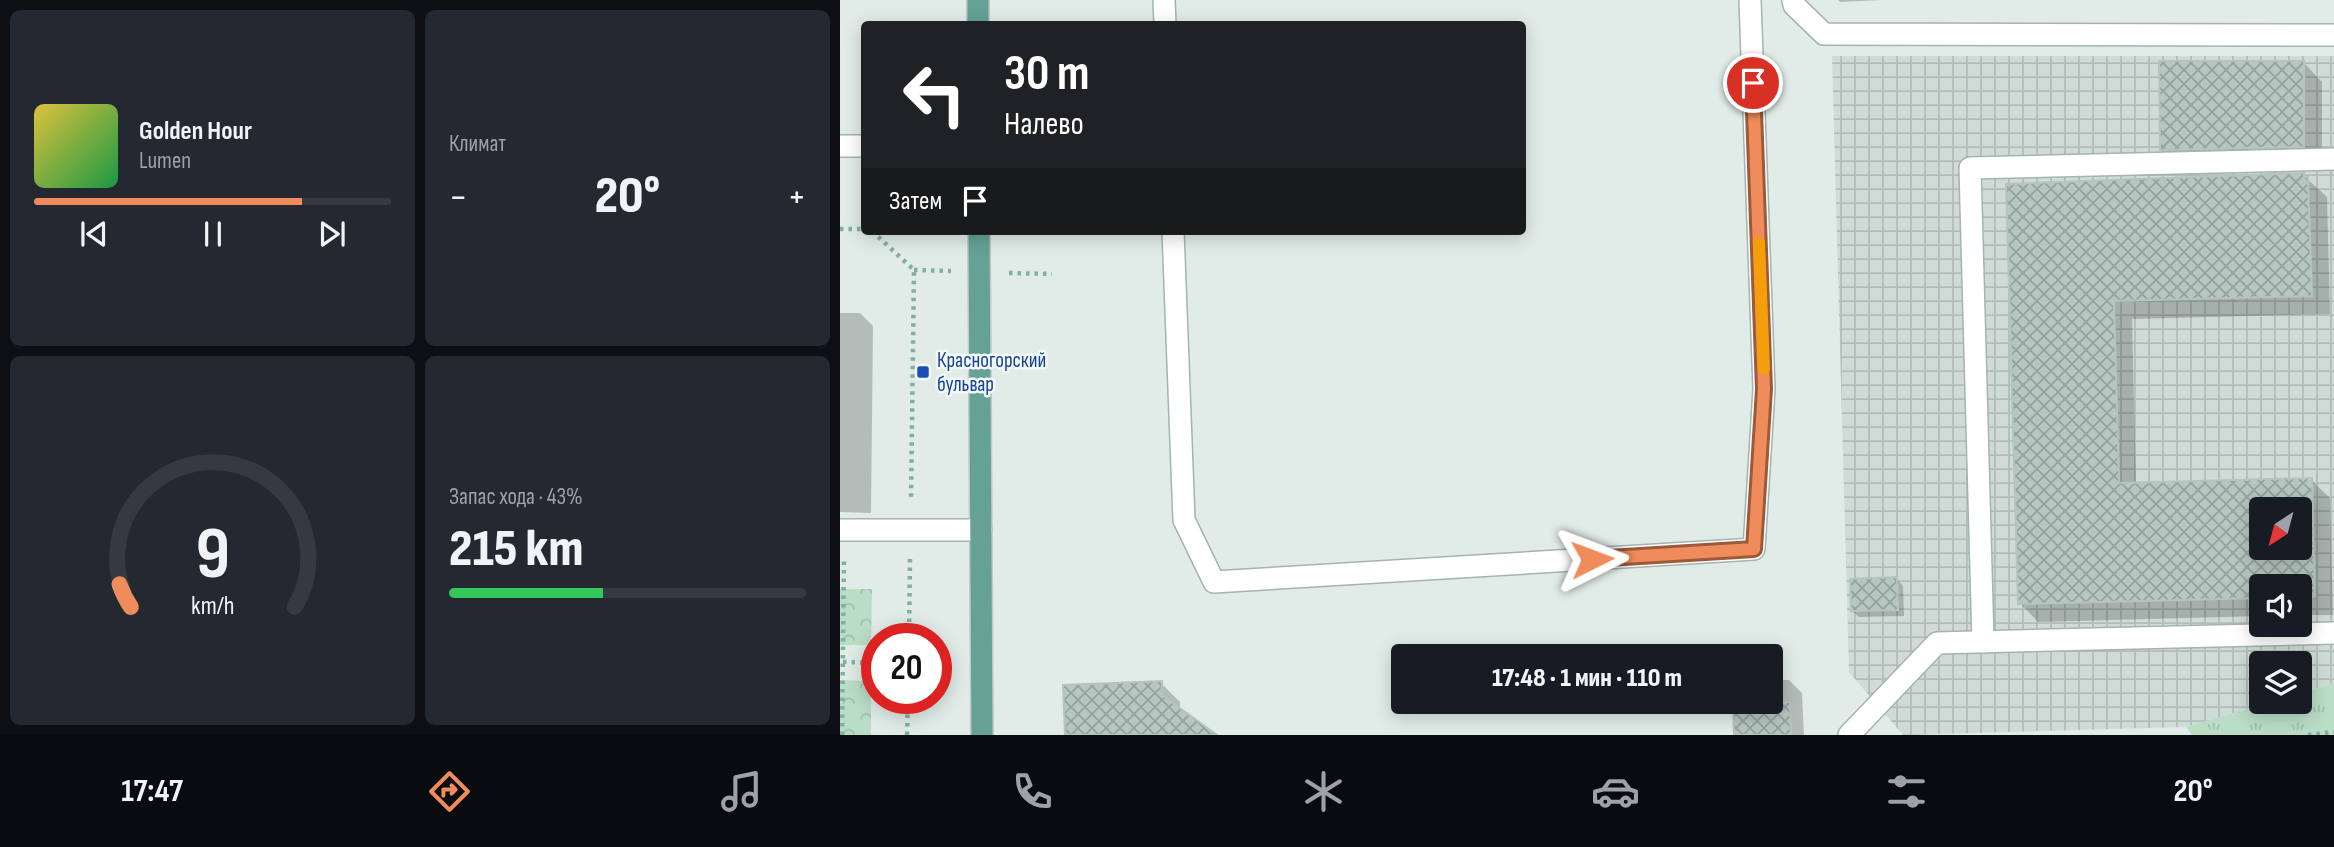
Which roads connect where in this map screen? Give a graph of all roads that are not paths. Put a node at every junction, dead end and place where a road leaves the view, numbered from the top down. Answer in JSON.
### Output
{"nodes":[{"id":1,"x":978,"y":0,"type":"edge"},
{"id":2,"x":1164,"y":0,"type":"edge"},
{"id":3,"x":1750,"y":0,"type":"edge"},
{"id":4,"x":1793,"y":0,"type":"edge"},
{"id":5,"x":978,"y":21,"type":"edge"},
{"id":6,"x":1165,"y":21,"type":"edge"},
{"id":7,"x":2334,"y":35,"type":"edge"},
{"id":8,"x":840,"y":146,"type":"edge"},
{"id":9,"x":861,"y":146,"type":"edge"},
{"id":10,"x":2334,"y":159,"type":"edge"},
{"id":11,"x":979,"y":235,"type":"edge"},
{"id":12,"x":1173,"y":235,"type":"edge"},
{"id":13,"x":842,"y":530,"type":"edge"},
{"id":14,"x":981,"y":530,"type":"junction"},
{"id":15,"x":2334,"y":633,"type":"edge"},
{"id":16,"x":1983,"y":642,"type":"junction"},
{"id":17,"x":982,"y":735,"type":"edge"},
{"id":18,"x":1849,"y":735,"type":"edge"}],
"edges":[{"from":1,"to":5,"type":"main road"},
{"from":2,"to":6,"type":"street"},
{"from":3,"to":12,"type":"street"},
{"from":4,"to":7,"type":"street"},
{"from":8,"to":9,"type":"street"},
{"from":10,"to":16,"type":"street"},
{"from":11,"to":14,"type":"main road"},
{"from":13,"to":14,"type":"street"},
{"from":14,"to":17,"type":"main road"},
{"from":15,"to":16,"type":"street"},
{"from":16,"to":18,"type":"street"}]}
